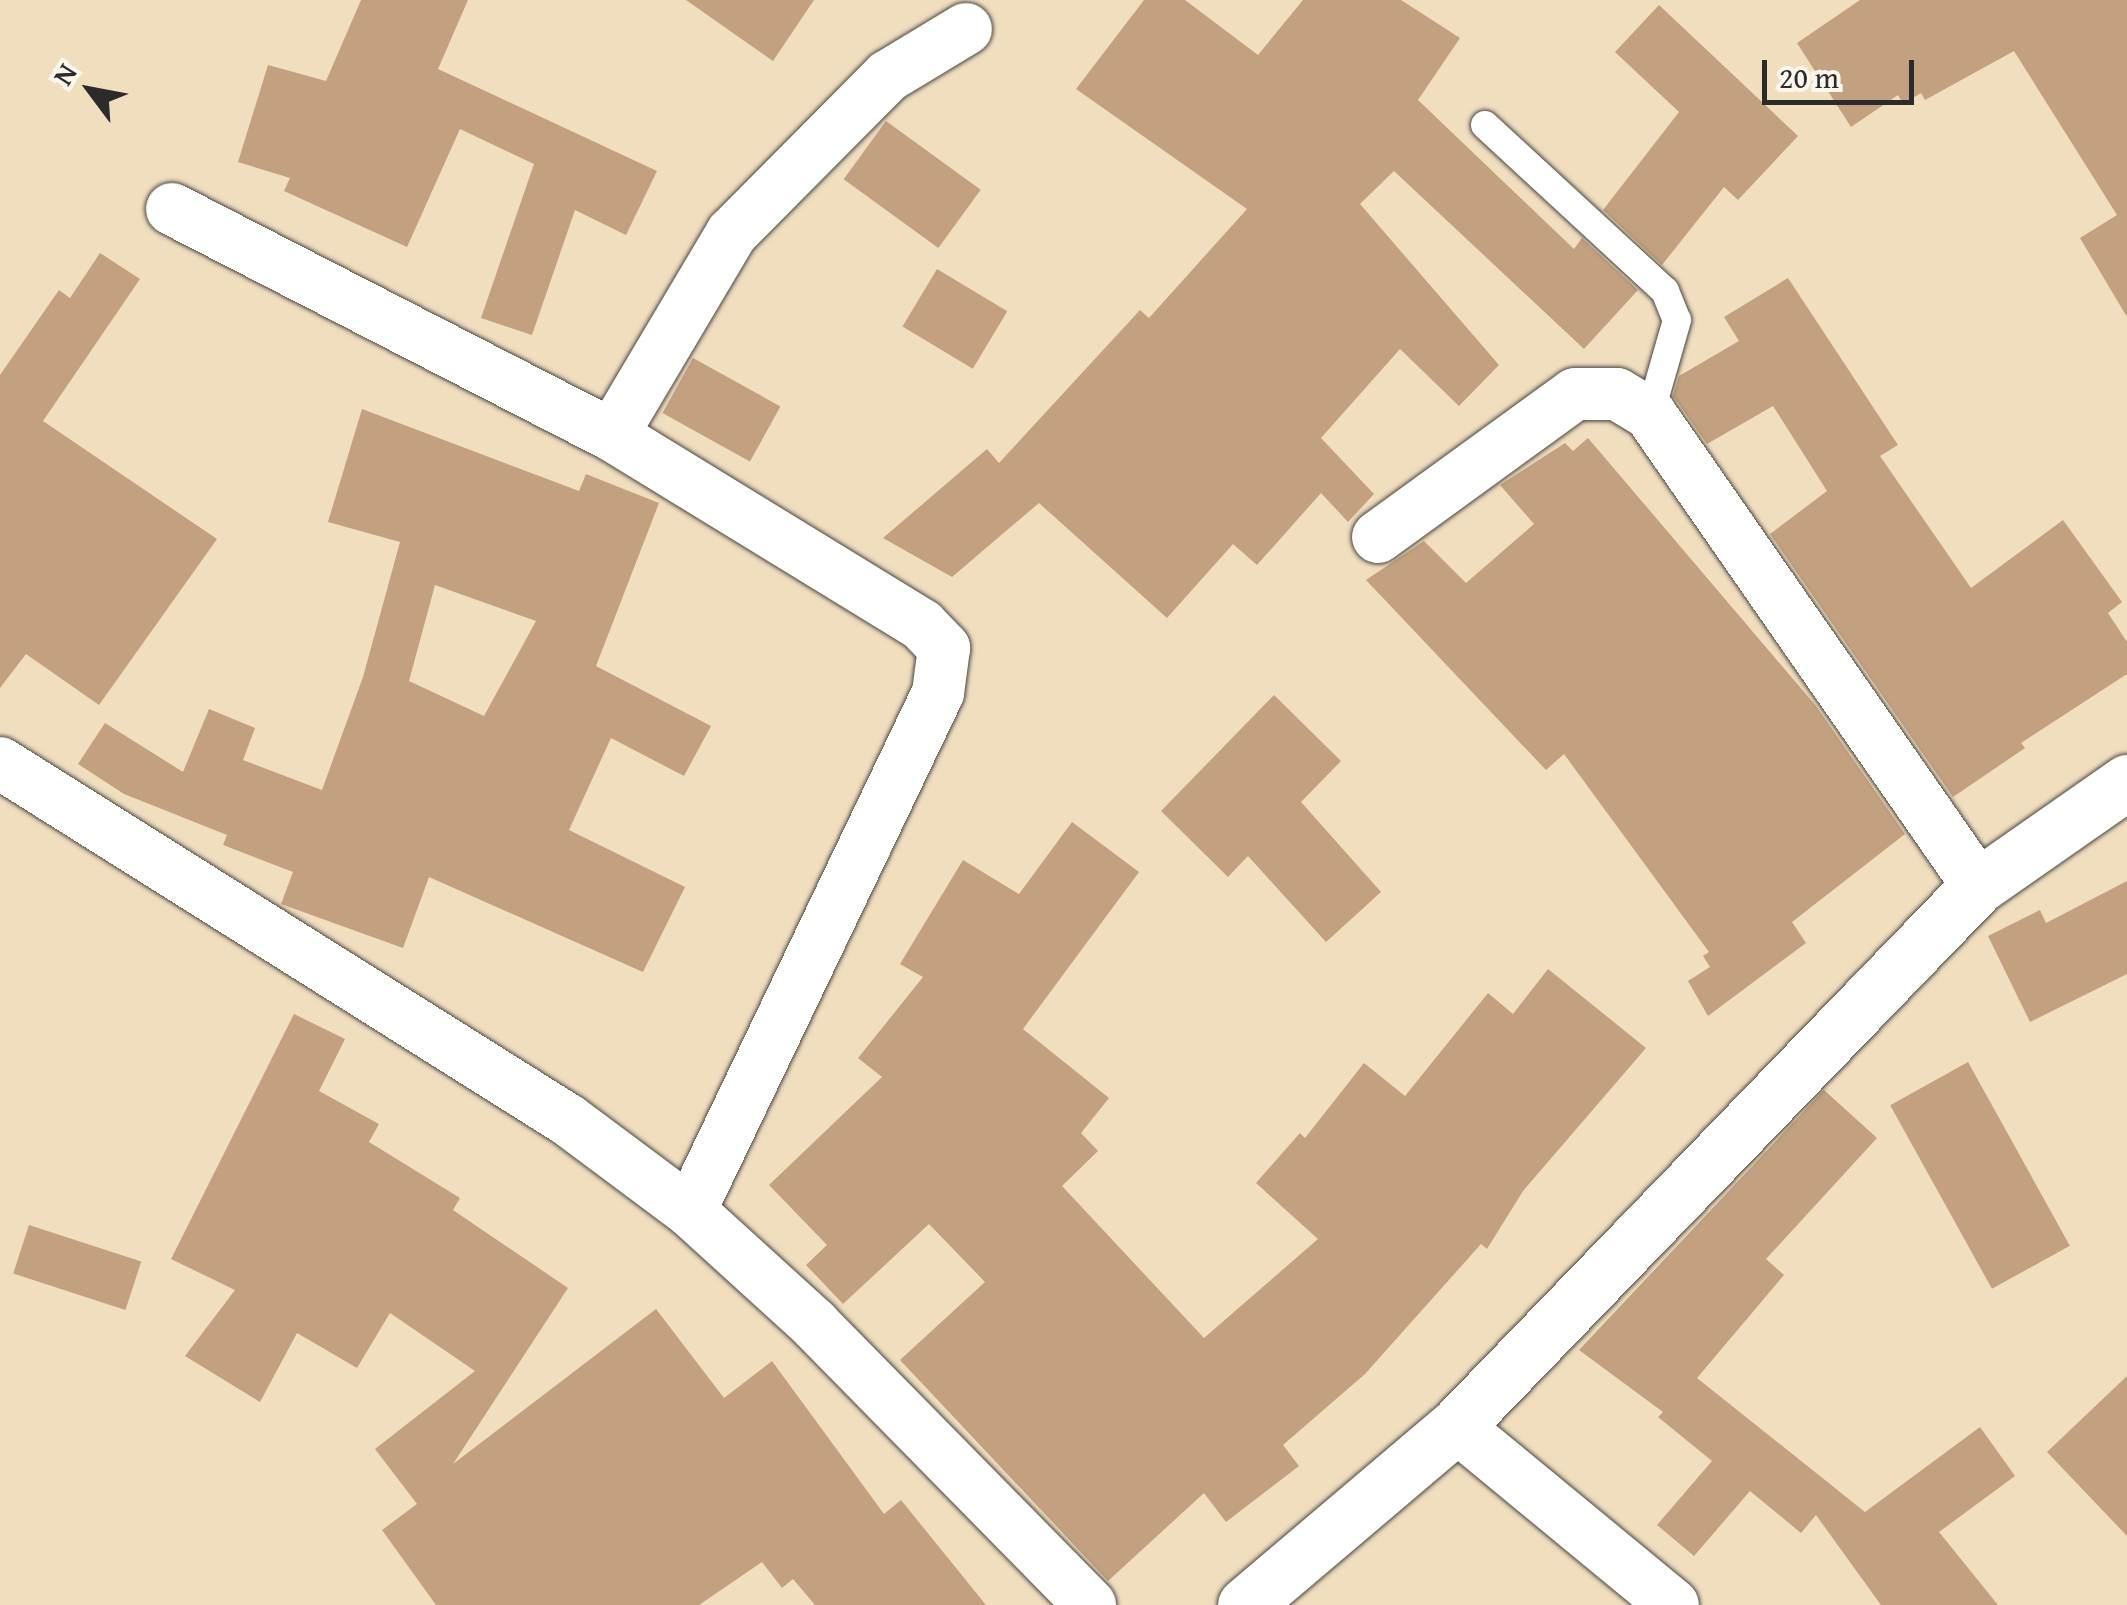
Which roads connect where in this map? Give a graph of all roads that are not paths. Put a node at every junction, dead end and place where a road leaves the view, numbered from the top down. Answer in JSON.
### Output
{"nodes":[{"id":1,"x":966,"y":30,"type":"dead end"},
{"id":2,"x":1485,"y":125,"type":"dead end"},
{"id":3,"x":172,"y":209,"type":"dead end"},
{"id":4,"x":1650,"y":414,"type":"junction"},
{"id":5,"x":612,"y":435,"type":"junction"},
{"id":6,"x":1378,"y":537,"type":"dead end"},
{"id":7,"x":0,"y":763,"type":"edge"},
{"id":8,"x":2127,"y":782,"type":"edge"},
{"id":9,"x":1978,"y":886,"type":"junction"},
{"id":10,"x":690,"y":1211,"type":"junction"},
{"id":11,"x":1456,"y":1426,"type":"junction"},
{"id":12,"x":1090,"y":1605,"type":"edge"},
{"id":13,"x":1245,"y":1605,"type":"edge"},
{"id":14,"x":1673,"y":1605,"type":"edge"}],
"edges":[{"from":1,"to":5,"type":"street"},
{"from":2,"to":4,"type":"lane"},
{"from":3,"to":5,"type":"street"},
{"from":4,"to":6,"type":"street"},
{"from":4,"to":9,"type":"street"},
{"from":5,"to":10,"type":"street"},
{"from":7,"to":10,"type":"street"},
{"from":8,"to":9,"type":"street"},
{"from":9,"to":11,"type":"street"},
{"from":10,"to":12,"type":"street"},
{"from":11,"to":13,"type":"street"},
{"from":11,"to":14,"type":"street"}]}
